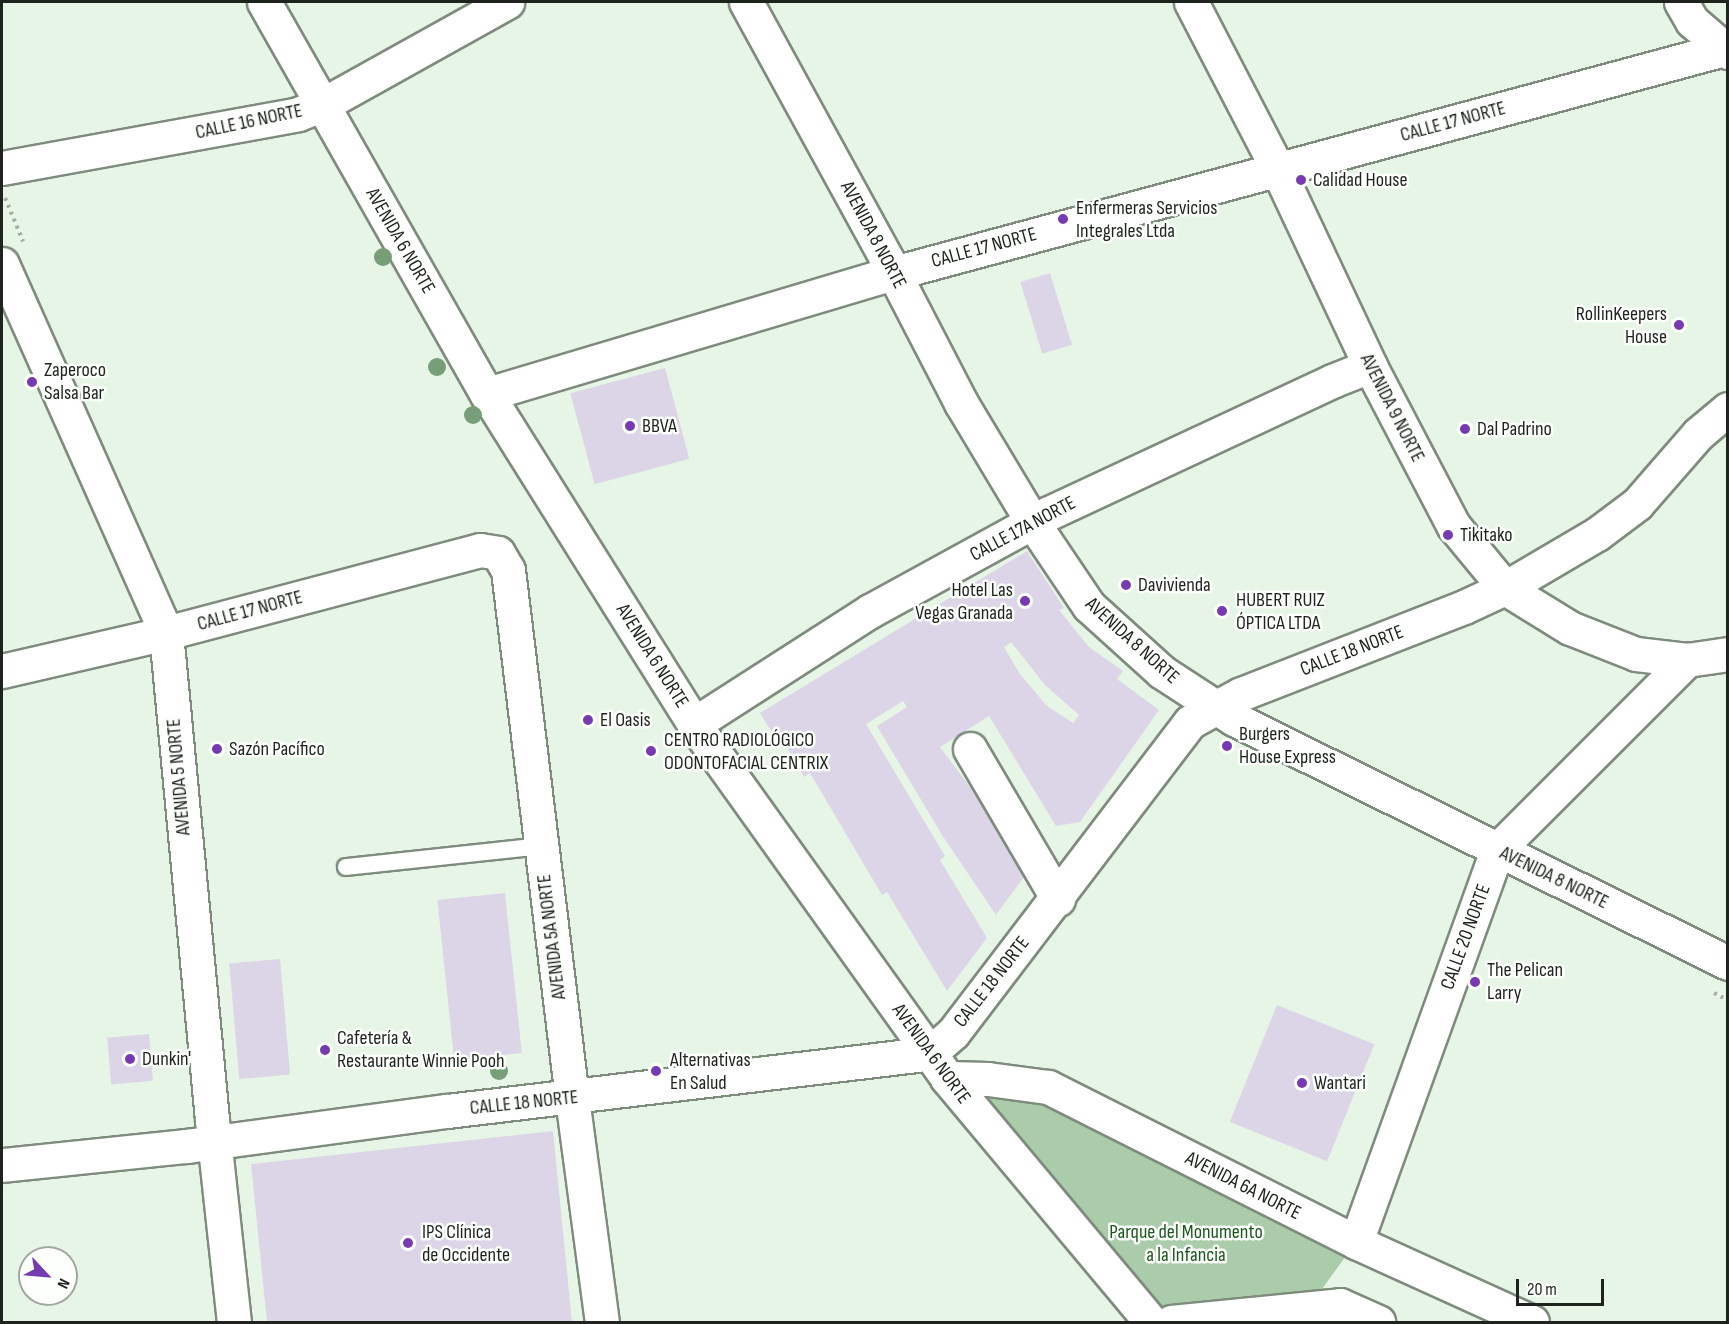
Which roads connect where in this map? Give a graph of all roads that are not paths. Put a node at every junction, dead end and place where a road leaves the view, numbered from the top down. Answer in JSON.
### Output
{"nodes":[{"id":1,"x":264,"y":2,"type":"edge"},
{"id":2,"x":507,"y":2,"type":"edge"},
{"id":3,"x":746,"y":2,"type":"edge"},
{"id":4,"x":1191,"y":2,"type":"edge"},
{"id":5,"x":1681,"y":2,"type":"edge"},
{"id":6,"x":1727,"y":50,"type":"edge"},
{"id":7,"x":322,"y":105,"type":"junction"},
{"id":8,"x":2,"y":168,"type":"edge"},
{"id":9,"x":1277,"y":168,"type":"junction"},
{"id":10,"x":2,"y":264,"type":"edge"},
{"id":11,"x":894,"y":273,"type":"junction"},
{"id":12,"x":1370,"y":366,"type":"junction"},
{"id":13,"x":487,"y":394,"type":"junction"},
{"id":14,"x":1728,"y":409,"type":"edge"},
{"id":15,"x":1033,"y":523,"type":"junction"},
{"id":16,"x":498,"y":553,"type":"joint"},
{"id":17,"x":1505,"y":588,"type":"junction"},
{"id":18,"x":166,"y":633,"type":"junction"},
{"id":19,"x":1728,"y":654,"type":"edge"},
{"id":20,"x":1687,"y":660,"type":"junction"},
{"id":21,"x":2,"y":670,"type":"edge"},
{"id":22,"x":1214,"y":706,"type":"junction"},
{"id":23,"x":694,"y":724,"type":"junction"},
{"id":24,"x":970,"y":749,"type":"dead end"},
{"id":25,"x":541,"y":846,"type":"junction"},
{"id":26,"x":1497,"y":850,"type":"junction"},
{"id":27,"x":346,"y":867,"type":"dead end"},
{"id":28,"x":1058,"y":899,"type":"junction"},
{"id":29,"x":1728,"y":963,"type":"edge"},
{"id":30,"x":939,"y":1066,"type":"junction"},
{"id":31,"x":572,"y":1098,"type":"junction"},
{"id":32,"x":214,"y":1141,"type":"junction"},
{"id":33,"x":2,"y":1165,"type":"edge"},
{"id":34,"x":1356,"y":1242,"type":"junction"},
{"id":35,"x":234,"y":1323,"type":"edge"},
{"id":36,"x":602,"y":1323,"type":"edge"},
{"id":37,"x":1150,"y":1323,"type":"edge"},
{"id":38,"x":1171,"y":1323,"type":"edge"},
{"id":39,"x":1378,"y":1323,"type":"edge"},
{"id":40,"x":1532,"y":1323,"type":"edge"}],
"edges":[{"from":1,"to":7,"type":"street","name":"AVENIDA 6 NORTE"},
{"from":2,"to":7,"type":"street","name":"CALLE 16 NORTE"},
{"from":3,"to":11,"type":"street","name":"AVENIDA 8 NORTE"},
{"from":4,"to":9,"type":"street","name":"AVENIDA 9 NORTE"},
{"from":5,"to":6,"type":"street"},
{"from":6,"to":9,"type":"street","name":"CALLE 17 NORTE"},
{"from":7,"to":8,"type":"street","name":"CALLE 16 NORTE"},
{"from":7,"to":13,"type":"street","name":"AVENIDA 6 NORTE"},
{"from":9,"to":11,"type":"street","name":"CALLE 17 NORTE"},
{"from":9,"to":12,"type":"street","name":"AVENIDA 9 NORTE"},
{"from":10,"to":18,"type":"street","name":"AVENIDA 5 NORTE"},
{"from":11,"to":13,"type":"street","name":"CALLE 17 NORTE"},
{"from":11,"to":15,"type":"street","name":"AVENIDA 8 NORTE"},
{"from":12,"to":15,"type":"street","name":"CALLE 17A NORTE"},
{"from":12,"to":17,"type":"street","name":"AVENIDA 9 NORTE"},
{"from":13,"to":23,"type":"street","name":"AVENIDA 6 NORTE"},
{"from":14,"to":17,"type":"street","name":"CALLE 18 NORTE"},
{"from":15,"to":22,"type":"street","name":"AVENIDA 8 NORTE"},
{"from":15,"to":23,"type":"street","name":"CALLE 17A NORTE"},
{"from":16,"to":18,"type":"street","name":"CALLE 17 NORTE"},
{"from":16,"to":25,"type":"street","name":"AVENIDA 5A NORTE"},
{"from":17,"to":20,"type":"street","name":"AVENIDA 9 NORTE"},
{"from":17,"to":22,"type":"street","name":"CALLE 18 NORTE"},
{"from":18,"to":21,"type":"street","name":"CALLE 17 NORTE"},
{"from":18,"to":32,"type":"street","name":"AVENIDA 5 NORTE"},
{"from":19,"to":20,"type":"street","name":"AVENIDA 9 NORTE"},
{"from":20,"to":26,"type":"street","name":"CALLE 20 NORTE"},
{"from":22,"to":26,"type":"street","name":"AVENIDA 8 NORTE"},
{"from":22,"to":28,"type":"street","name":"CALLE 18 NORTE"},
{"from":23,"to":30,"type":"street","name":"AVENIDA 6 NORTE"},
{"from":24,"to":28,"type":"street"},
{"from":25,"to":27,"type":"lane"},
{"from":25,"to":31,"type":"street","name":"AVENIDA 5A NORTE"},
{"from":26,"to":29,"type":"street","name":"AVENIDA 8 NORTE"},
{"from":26,"to":34,"type":"street","name":"CALLE 20 NORTE"},
{"from":28,"to":30,"type":"street","name":"CALLE 18 NORTE"},
{"from":30,"to":31,"type":"street","name":"CALLE 18 NORTE"},
{"from":30,"to":34,"type":"street","name":"AVENIDA 6A NORTE"},
{"from":30,"to":37,"type":"street","name":"AVENIDA 6 NORTE"},
{"from":31,"to":32,"type":"street","name":"CALLE 18 NORTE"},
{"from":31,"to":36,"type":"street","name":"AVENIDA 5A NORTE"},
{"from":32,"to":33,"type":"street","name":"CALLE 18 NORTE"},
{"from":32,"to":35,"type":"street","name":"AVENIDA 5 NORTE"},
{"from":34,"to":40,"type":"street","name":"AVENIDA 6A NORTE"},
{"from":38,"to":39,"type":"street"}]}
